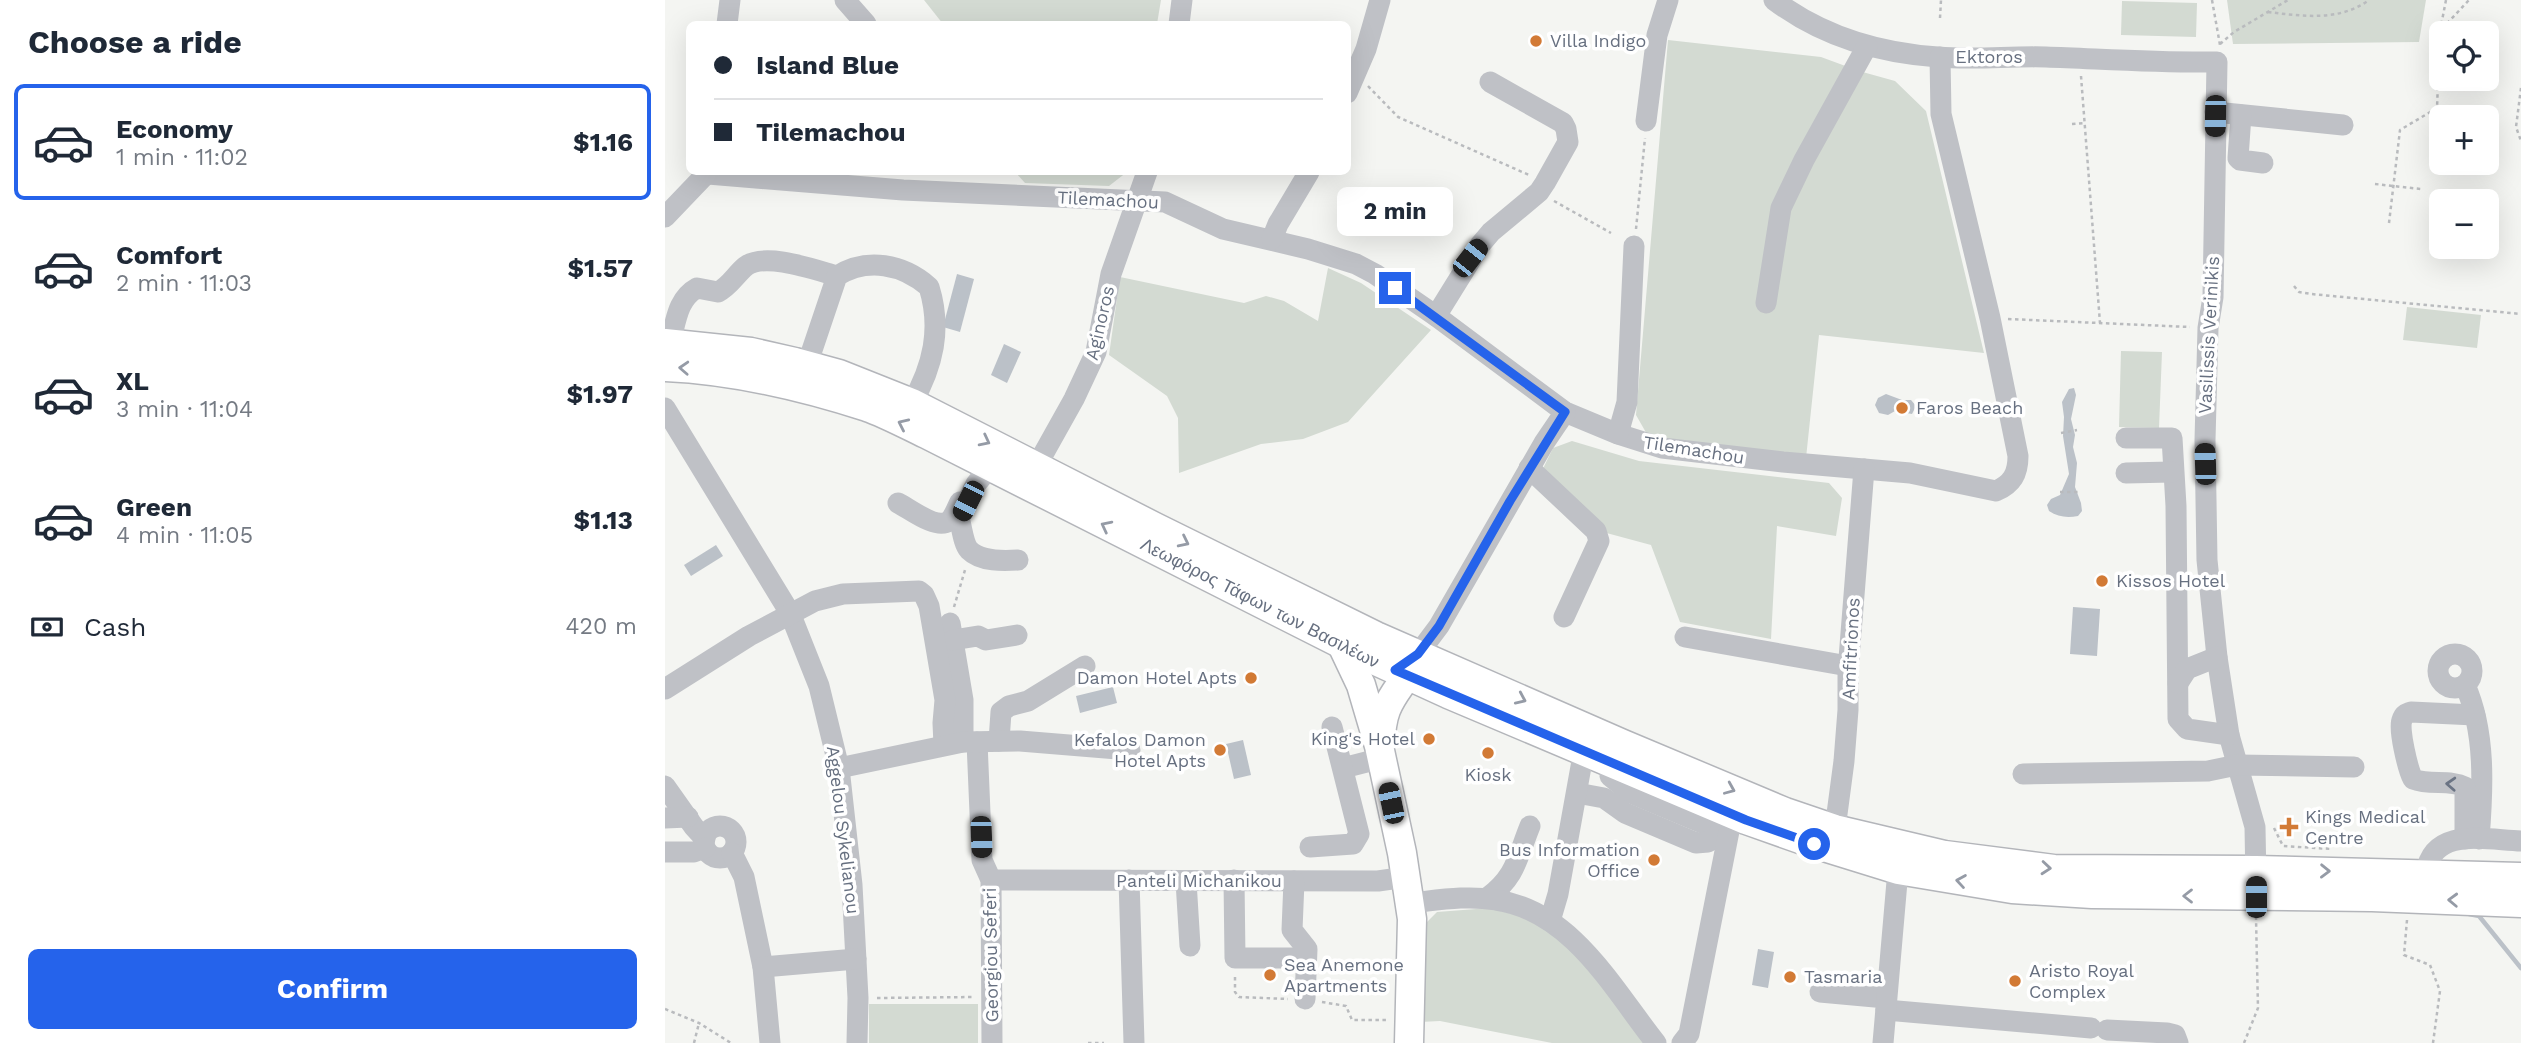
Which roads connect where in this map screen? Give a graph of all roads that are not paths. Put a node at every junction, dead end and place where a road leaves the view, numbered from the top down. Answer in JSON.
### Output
{"nodes":[{"id":1,"x":730,"y":0,"type":"edge"},
{"id":2,"x":845,"y":0,"type":"edge"},
{"id":3,"x":1182,"y":0,"type":"edge"},
{"id":4,"x":1380,"y":0,"type":"edge"},
{"id":5,"x":1668,"y":0,"type":"edge"},
{"id":6,"x":1774,"y":0,"type":"edge"},
{"id":7,"x":727,"y":21,"type":"edge"},
{"id":8,"x":863,"y":21,"type":"edge"},
{"id":9,"x":1179,"y":21,"type":"edge"},
{"id":10,"x":1867,"y":46,"type":"junction"},
{"id":11,"x":2219,"y":53,"type":"joint"},
{"id":12,"x":1940,"y":57,"type":"junction"},
{"id":13,"x":1490,"y":82,"type":"dead end"},
{"id":14,"x":1351,"y":84,"type":"edge"},
{"id":15,"x":2215,"y":112,"type":"junction"},
{"id":16,"x":2241,"y":115,"type":"junction"},
{"id":17,"x":1646,"y":121,"type":"road end"},
{"id":18,"x":2343,"y":125,"type":"dead end"},
{"id":19,"x":2263,"y":163,"type":"dead end"},
{"id":20,"x":706,"y":175,"type":"edge"},
{"id":21,"x":757,"y":175,"type":"edge"},
{"id":22,"x":1146,"y":175,"type":"edge"},
{"id":23,"x":1307,"y":175,"type":"edge"},
{"id":24,"x":904,"y":181,"type":"edge"},
{"id":25,"x":1136,"y":201,"type":"junction"},
{"id":26,"x":665,"y":217,"type":"edge"},
{"id":27,"x":1272,"y":239,"type":"junction"},
{"id":28,"x":1635,"y":246,"type":"road end"},
{"id":29,"x":837,"y":276,"type":"junction"},
{"id":30,"x":1766,"y":303,"type":"dead end"},
{"id":31,"x":1436,"y":316,"type":"junction"},
{"id":32,"x":667,"y":351,"type":"edge"},
{"id":33,"x":807,"y":365,"type":"junction"},
{"id":34,"x":912,"y":403,"type":"junction"},
{"id":35,"x":665,"y":408,"type":"edge"},
{"id":36,"x":1565,"y":412,"type":"junction"},
{"id":37,"x":1618,"y":434,"type":"junction"},
{"id":38,"x":2126,"y":438,"type":"dead end"},
{"id":39,"x":985,"y":464,"type":"junction"},
{"id":40,"x":1036,"y":467,"type":"junction"},
{"id":41,"x":1529,"y":468,"type":"junction"},
{"id":42,"x":1864,"y":469,"type":"junction"},
{"id":43,"x":2172,"y":472,"type":"junction"},
{"id":44,"x":2126,"y":473,"type":"dead end"},
{"id":45,"x":898,"y":503,"type":"dead end"},
{"id":46,"x":1019,"y":560,"type":"dead end"},
{"id":47,"x":790,"y":613,"type":"junction"},
{"id":48,"x":1565,"y":617,"type":"dead end"},
{"id":49,"x":1017,"y":635,"type":"dead end"},
{"id":50,"x":1685,"y":637,"type":"dead end"},
{"id":51,"x":1342,"y":645,"type":"junction"},
{"id":52,"x":2217,"y":657,"type":"junction"},
{"id":53,"x":1085,"y":666,"type":"dead end"},
{"id":54,"x":1848,"y":666,"type":"junction"},
{"id":55,"x":1407,"y":667,"type":"junction"},
{"id":56,"x":2178,"y":682,"type":"junction"},
{"id":57,"x":665,"y":689,"type":"edge"},
{"id":58,"x":1370,"y":717,"type":"junction"},
{"id":59,"x":1332,"y":727,"type":"dead end"},
{"id":60,"x":2229,"y":736,"type":"junction"},
{"id":61,"x":999,"y":741,"type":"junction"},
{"id":62,"x":961,"y":743,"type":"junction"},
{"id":63,"x":1130,"y":750,"type":"dead end"},
{"id":64,"x":1584,"y":750,"type":"junction"},
{"id":65,"x":1381,"y":752,"type":"junction"},
{"id":66,"x":2237,"y":765,"type":"junction"},
{"id":67,"x":2354,"y":767,"type":"dead end"},
{"id":68,"x":839,"y":768,"type":"junction"},
{"id":69,"x":1343,"y":768,"type":"junction"},
{"id":70,"x":1610,"y":769,"type":"junction"},
{"id":71,"x":2024,"y":774,"type":"dead end"},
{"id":72,"x":665,"y":786,"type":"edge"},
{"id":73,"x":1577,"y":793,"type":"junction"},
{"id":74,"x":1604,"y":798,"type":"junction"},
{"id":75,"x":688,"y":817,"type":"junction"},
{"id":76,"x":665,"y":818,"type":"edge"},
{"id":77,"x":1738,"y":823,"type":"junction"},
{"id":78,"x":1530,"y":826,"type":"dead end"},
{"id":79,"x":1835,"y":829,"type":"junction"},
{"id":80,"x":2472,"y":839,"type":"junction"},
{"id":81,"x":2521,"y":842,"type":"edge"},
{"id":82,"x":705,"y":843,"type":"junction"},
{"id":83,"x":665,"y":852,"type":"edge"},
{"id":84,"x":1898,"y":870,"type":"junction"},
{"id":85,"x":2426,"y":873,"type":"junction"},
{"id":86,"x":2521,"y":877,"type":"edge"},
{"id":87,"x":991,"y":880,"type":"junction"},
{"id":88,"x":1129,"y":880,"type":"junction"},
{"id":89,"x":1234,"y":880,"type":"junction"},
{"id":90,"x":1187,"y":881,"type":"junction"},
{"id":91,"x":1294,"y":881,"type":"junction"},
{"id":92,"x":1321,"y":881,"type":"junction"},
{"id":93,"x":1408,"y":890,"type":"junction"},
{"id":94,"x":2256,"y":895,"type":"junction"},
{"id":95,"x":1487,"y":898,"type":"junction"},
{"id":96,"x":2521,"y":903,"type":"edge"},
{"id":97,"x":1550,"y":921,"type":"junction"},
{"id":98,"x":1190,"y":946,"type":"dead end"},
{"id":99,"x":1293,"y":958,"type":"dead end"},
{"id":100,"x":856,"y":959,"type":"junction"},
{"id":101,"x":763,"y":967,"type":"junction"},
{"id":102,"x":1820,"y":992,"type":"dead end"},
{"id":103,"x":1305,"y":999,"type":"dead end"},
{"id":104,"x":1886,"y":1004,"type":"junction"},
{"id":105,"x":770,"y":1043,"type":"edge"},
{"id":106,"x":857,"y":1043,"type":"edge"},
{"id":107,"x":992,"y":1043,"type":"edge"},
{"id":108,"x":1134,"y":1043,"type":"edge"},
{"id":109,"x":1409,"y":1043,"type":"edge"},
{"id":110,"x":1656,"y":1043,"type":"edge"},
{"id":111,"x":1682,"y":1043,"type":"edge"},
{"id":112,"x":1883,"y":1043,"type":"edge"},
{"id":113,"x":2178,"y":1043,"type":"edge"}],
"edges":[{"from":1,"to":7,"type":"street"},
{"from":2,"to":8,"type":"street"},
{"from":3,"to":9,"type":"street"},
{"from":4,"to":14,"type":"street"},
{"from":5,"to":17,"type":"street"},
{"from":6,"to":10,"type":"street","name":"Ektoros"},
{"from":10,"to":12,"type":"street","name":"Ektoros"},
{"from":10,"to":30,"type":"street"},
{"from":11,"to":12,"type":"street","name":"Ektoros"},
{"from":11,"to":15,"type":"street","name":"Vasilissis Verinikis"},
{"from":12,"to":42,"type":"street","name":"Tilemachou"},
{"from":13,"to":31,"type":"street"},
{"from":15,"to":16,"type":"street"},
{"from":15,"to":52,"type":"street","name":"Vasilissis Verinikis"},
{"from":16,"to":18,"type":"street"},
{"from":16,"to":19,"type":"street"},
{"from":20,"to":26,"type":"street"},
{"from":21,"to":24,"type":"street","name":"Tilemachou"},
{"from":22,"to":25,"type":"street","name":"Aginoros"},
{"from":23,"to":27,"type":"street"},
{"from":24,"to":25,"type":"street","name":"Tilemachou"},
{"from":25,"to":27,"type":"street","name":"Tilemachou"},
{"from":25,"to":40,"type":"street","name":"Aginoros"},
{"from":27,"to":31,"type":"street","name":"Tilemachou"},
{"from":28,"to":37,"type":"street"},
{"from":29,"to":32,"type":"street"},
{"from":29,"to":33,"type":"street"},
{"from":29,"to":34,"type":"street"},
{"from":31,"to":36,"type":"street","name":"Tilemachou"},
{"from":32,"to":33,"type":"main road","name":"Λεωφόρος Τάφων των Βασιλέων"},
{"from":39,"to":32,"type":"main road","name":"Λεωφόρος Τάφων των Βασιλέων","one_way":true},
{"from":33,"to":34,"type":"main road","name":"Λεωφόρος Τάφων των Βασιλέων"},
{"from":34,"to":40,"type":"main road","name":"Λεωφόρος Τάφων των Βασιλέων","one_way":true},
{"from":35,"to":47,"type":"street","name":"Aggelou Sykelianou"},
{"from":36,"to":37,"type":"street","name":"Tilemachou"},
{"from":36,"to":41,"type":"street"},
{"from":37,"to":42,"type":"street","name":"Tilemachou"},
{"from":38,"to":43,"type":"street"},
{"from":39,"to":45,"type":"street"},
{"from":39,"to":46,"type":"street"},
{"from":51,"to":39,"type":"main road","name":"Λεωφόρος Τάφων των Βασιλέων","one_way":true},
{"from":40,"to":55,"type":"main road","name":"Λεωφόρος Τάφων των Βασιλέων","one_way":true},
{"from":41,"to":48,"type":"street"},
{"from":41,"to":55,"type":"street"},
{"from":42,"to":54,"type":"street","name":"Amfitrionos"},
{"from":43,"to":44,"type":"street"},
{"from":43,"to":56,"type":"street"},
{"from":47,"to":57,"type":"street"},
{"from":47,"to":62,"type":"street"},
{"from":47,"to":68,"type":"street","name":"Aggelou Sykelianou"},
{"from":49,"to":62,"type":"street"},
{"from":50,"to":54,"type":"street"},
{"from":51,"to":55,"type":"main road","name":"Λεωφόρος Τάφων των Βασιλέων"},
{"from":51,"to":58,"type":"main road"},
{"from":52,"to":56,"type":"street"},
{"from":52,"to":60,"type":"street","name":"Vasilissis Verinikis"},
{"from":53,"to":61,"type":"street"},
{"from":54,"to":79,"type":"street","name":"Amfitrionos"},
{"from":55,"to":58,"type":"main road"},
{"from":55,"to":64,"type":"main road","name":"Λεωφόρος Τάφων των Βασιλέων"},
{"from":55,"to":65,"type":"main road"},
{"from":55,"to":79,"type":"main road","name":"Λεωφόρος Τάφων των Βασιλέων","one_way":true},
{"from":56,"to":60,"type":"street"},
{"from":58,"to":65,"type":"main road"},
{"from":59,"to":69,"type":"street"},
{"from":60,"to":66,"type":"street","name":"Vasilissis Verinikis"},
{"from":61,"to":62,"type":"street"},
{"from":61,"to":63,"type":"street"},
{"from":62,"to":68,"type":"street"},
{"from":62,"to":87,"type":"street","name":"Georgiou Seferi"},
{"from":64,"to":70,"type":"main road","name":"Λεωφόρος Τάφων των Βασιλέων"},
{"from":64,"to":73,"type":"street"},
{"from":65,"to":69,"type":"street"},
{"from":65,"to":93,"type":"main road"},
{"from":66,"to":67,"type":"street"},
{"from":66,"to":71,"type":"street"},
{"from":66,"to":94,"type":"street","name":"Vasilissis Verinikis"},
{"from":68,"to":100,"type":"street","name":"Aggelou Sykelianou"},
{"from":69,"to":92,"type":"street"},
{"from":70,"to":74,"type":"street"},
{"from":70,"to":77,"type":"main road","name":"Λεωφόρος Τάφων των Βασιλέων"},
{"from":72,"to":75,"type":"street"},
{"from":73,"to":74,"type":"street"},
{"from":73,"to":97,"type":"street"},
{"from":74,"to":77,"type":"street"},
{"from":75,"to":76,"type":"street"},
{"from":75,"to":82,"type":"street"},
{"from":77,"to":84,"type":"main road","name":"Λεωφόρος Τάφων των Βασιλέων"},
{"from":77,"to":111,"type":"street"},
{"from":78,"to":95,"type":"street"},
{"from":79,"to":94,"type":"main road","name":"Λεωφόρος Τάφων των Βασιλέων","one_way":true},
{"from":80,"to":80,"type":"street","one_way":true},
{"from":80,"to":81,"type":"street"},
{"from":80,"to":85,"type":"street"},
{"from":82,"to":83,"type":"street"},
{"from":82,"to":101,"type":"street"},
{"from":94,"to":84,"type":"main road","name":"Λεωφόρος Τάφων των Βασιλέων","one_way":true},
{"from":84,"to":104,"type":"street"},
{"from":85,"to":86,"type":"main road","name":"Λεωφόρος Τάφων των Βασιλέων"},
{"from":94,"to":85,"type":"main road","name":"Λεωφόρος Τάφων των Βασιλέων","one_way":true},
{"from":87,"to":88,"type":"street","name":"Panteli Michanikou"},
{"from":87,"to":107,"type":"street","name":"Georgiou Seferi"},
{"from":88,"to":90,"type":"street","name":"Panteli Michanikou"},
{"from":88,"to":108,"type":"street"},
{"from":89,"to":90,"type":"street","name":"Panteli Michanikou"},
{"from":89,"to":91,"type":"street","name":"Panteli Michanikou"},
{"from":89,"to":99,"type":"street"},
{"from":90,"to":98,"type":"street"},
{"from":91,"to":92,"type":"street","name":"Panteli Michanikou"},
{"from":91,"to":103,"type":"street"},
{"from":92,"to":93,"type":"street","name":"Panteli Michanikou"},
{"from":93,"to":95,"type":"street","name":"Panteli Michanikou"},
{"from":93,"to":109,"type":"main road"},
{"from":96,"to":94,"type":"main road","name":"Λεωφόρος Τάφων των Βασιλέων","one_way":true},
{"from":95,"to":97,"type":"street","name":"Panteli Michanikou"},
{"from":97,"to":110,"type":"street","name":"Panteli Michanikou"},
{"from":100,"to":101,"type":"street"},
{"from":100,"to":106,"type":"street","name":"Aggelou Sykelianou"},
{"from":101,"to":105,"type":"street"},
{"from":102,"to":104,"type":"street"},
{"from":104,"to":112,"type":"street"},
{"from":104,"to":113,"type":"street"}]}
